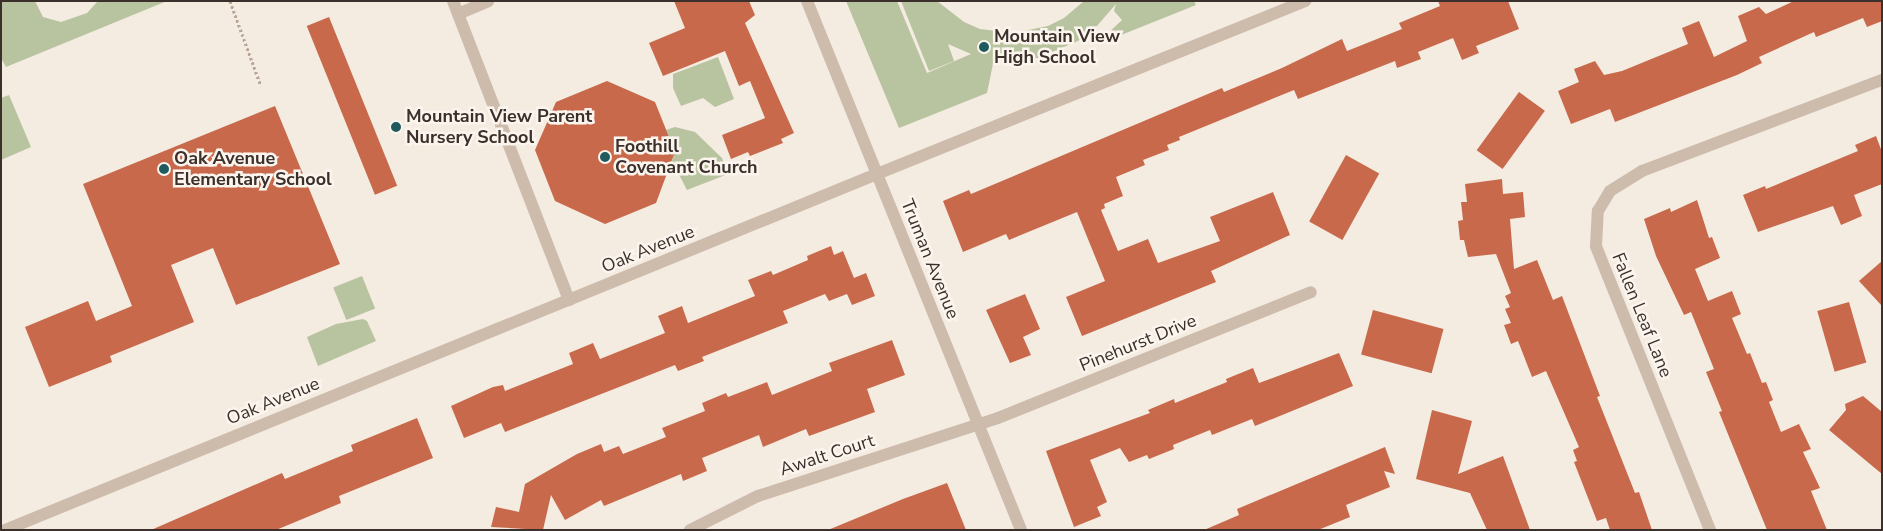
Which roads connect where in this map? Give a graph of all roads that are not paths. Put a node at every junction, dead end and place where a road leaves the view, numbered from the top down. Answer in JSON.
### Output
{"nodes":[{"id":1,"x":453,"y":1,"type":"edge"},
{"id":2,"x":488,"y":1,"type":"edge"},
{"id":3,"x":807,"y":1,"type":"edge"},
{"id":4,"x":1304,"y":1,"type":"edge"},
{"id":5,"x":458,"y":14,"type":"junction"},
{"id":6,"x":1882,"y":80,"type":"edge"},
{"id":7,"x":877,"y":174,"type":"junction"},
{"id":8,"x":1311,"y":292,"type":"dead end"},
{"id":9,"x":568,"y":300,"type":"junction"},
{"id":10,"x":978,"y":424,"type":"junction"},
{"id":11,"x":12,"y":528,"type":"edge"},
{"id":12,"x":690,"y":530,"type":"edge"},
{"id":13,"x":1021,"y":530,"type":"edge"},
{"id":14,"x":1710,"y":530,"type":"edge"}],
"edges":[{"from":1,"to":5,"type":"street"},
{"from":2,"to":5,"type":"street"},
{"from":3,"to":7,"type":"street","name":"Truman Avenue"},
{"from":4,"to":7,"type":"street","name":"Oak Avenue"},
{"from":5,"to":9,"type":"street"},
{"from":6,"to":14,"type":"street","name":"Fallen Leaf Lane"},
{"from":7,"to":9,"type":"street","name":"Oak Avenue"},
{"from":7,"to":10,"type":"street","name":"Truman Avenue"},
{"from":8,"to":10,"type":"street","name":"Pinehurst Drive"},
{"from":9,"to":11,"type":"street","name":"Oak Avenue"},
{"from":10,"to":12,"type":"street","name":"Awalt Court"},
{"from":10,"to":13,"type":"street","name":"Truman Avenue"}]}
